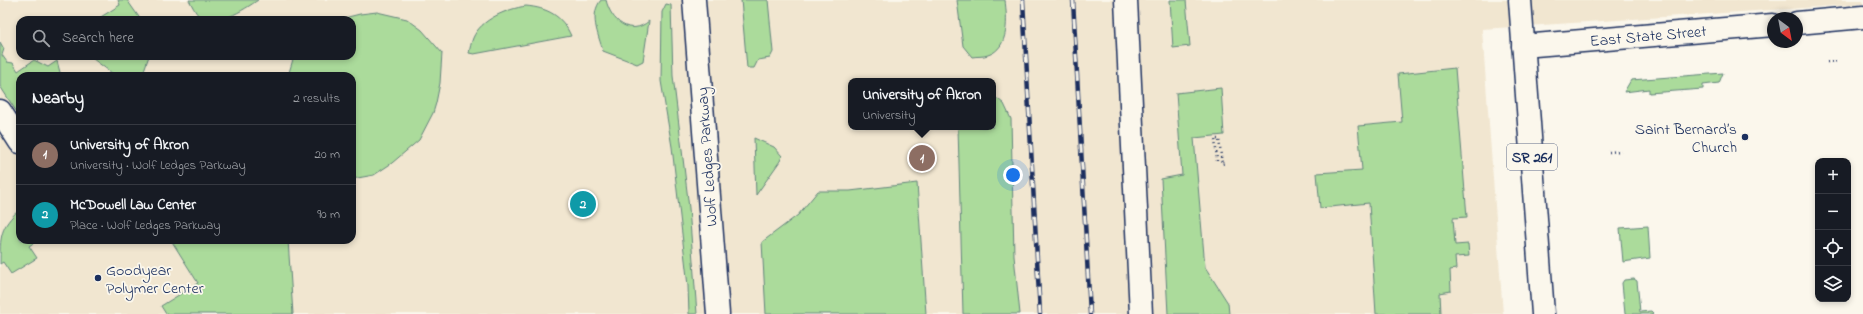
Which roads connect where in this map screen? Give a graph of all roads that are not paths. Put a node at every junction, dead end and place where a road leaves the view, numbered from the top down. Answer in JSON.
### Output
{"nodes":[{"id":1,"x":694,"y":0,"type":"edge"},
{"id":2,"x":1126,"y":0,"type":"edge"},
{"id":3,"x":1520,"y":0,"type":"edge"},
{"id":4,"x":1863,"y":17,"type":"edge"},
{"id":5,"x":1803,"y":22,"type":"edge"},
{"id":6,"x":1767,"y":26,"type":"edge"},
{"id":7,"x":1524,"y":46,"type":"junction"},
{"id":8,"x":0,"y":111,"type":"edge"},
{"id":9,"x":16,"y":136,"type":"edge"},
{"id":10,"x":718,"y":314,"type":"edge"},
{"id":11,"x":1141,"y":314,"type":"edge"},
{"id":12,"x":1543,"y":314,"type":"edge"}],
"edges":[{"from":1,"to":10,"type":"main road","name":"Wolf Ledges Parkway"},
{"from":2,"to":11,"type":"main road"},
{"from":3,"to":7,"type":"main road","number":"SR 261"},
{"from":4,"to":5,"type":"main road"},
{"from":6,"to":7,"type":"main road","name":"East State Street"},
{"from":7,"to":12,"type":"main road","number":"SR 261"},
{"from":8,"to":9,"type":"main road"}]}
